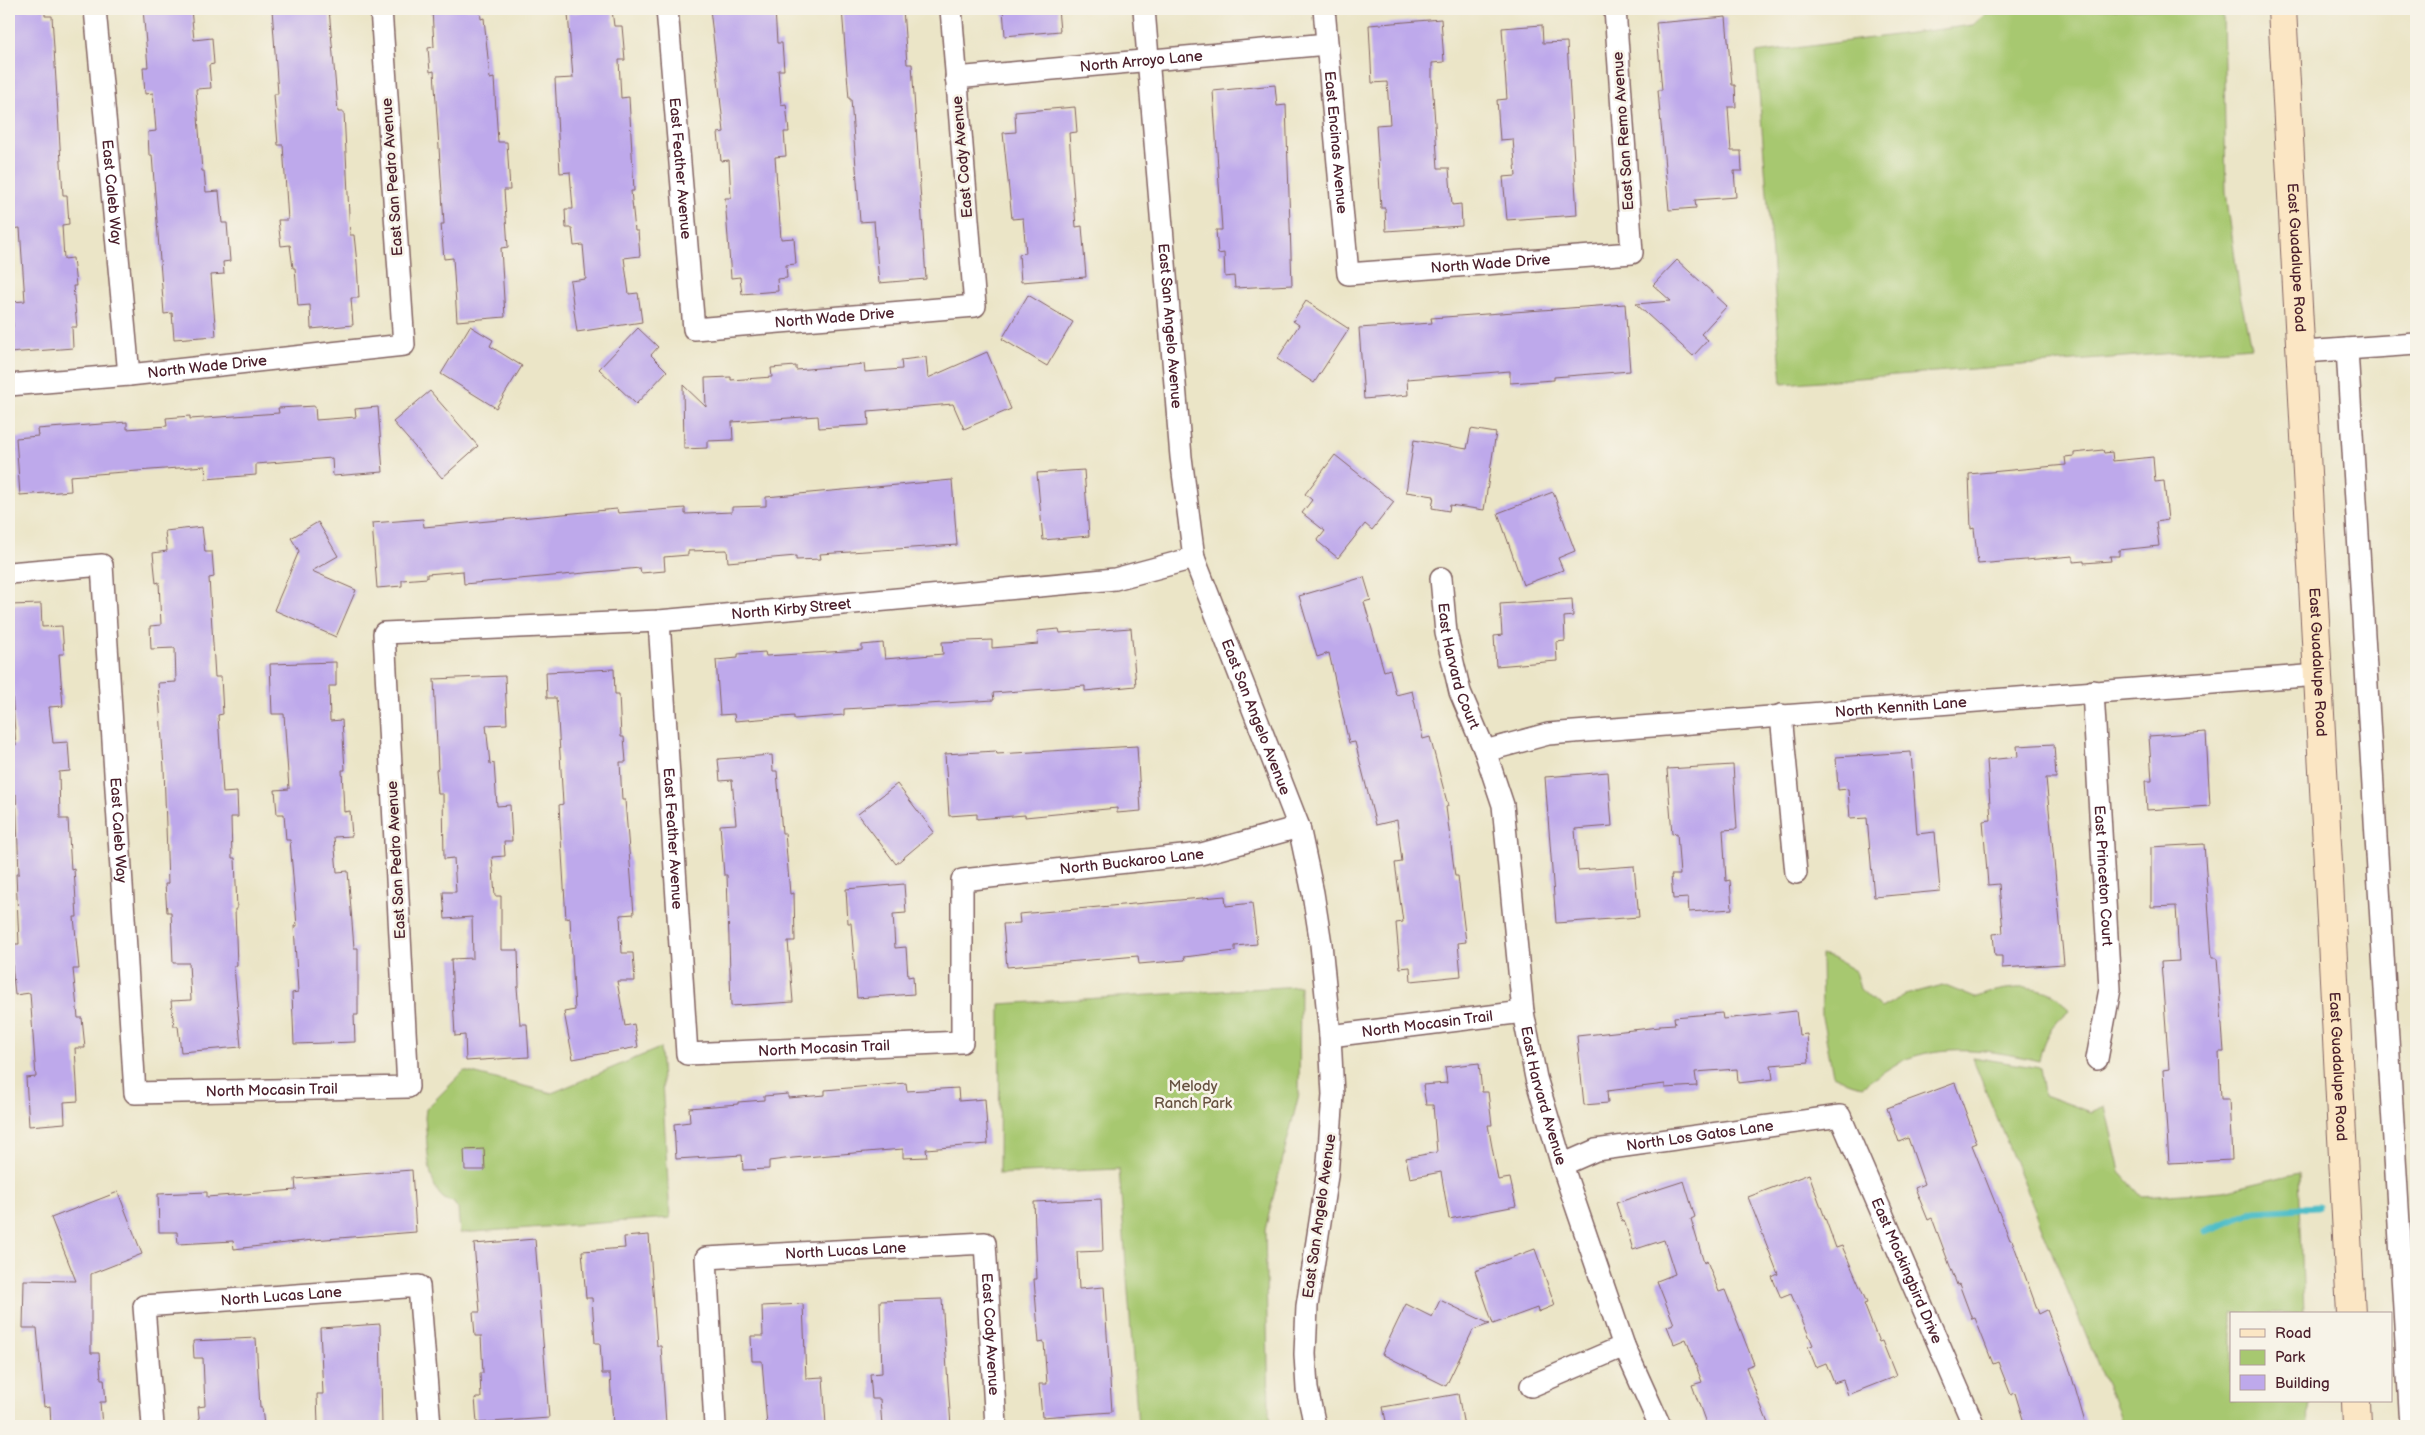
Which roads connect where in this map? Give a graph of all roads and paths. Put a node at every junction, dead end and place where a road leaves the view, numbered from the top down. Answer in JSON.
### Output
{"nodes":[{"id":1,"x":95,"y":9,"type":"edge"},
{"id":2,"x":381,"y":9,"type":"edge"},
{"id":3,"x":666,"y":9,"type":"edge"},
{"id":4,"x":951,"y":9,"type":"edge"},
{"id":5,"x":1144,"y":9,"type":"edge"},
{"id":6,"x":1324,"y":9,"type":"edge"},
{"id":7,"x":1615,"y":9,"type":"edge"},
{"id":8,"x":2282,"y":9,"type":"edge"},
{"id":9,"x":1327,"y":44,"type":"junction"},
{"id":10,"x":1148,"y":59,"type":"junction"},
{"id":11,"x":956,"y":78,"type":"junction"},
{"id":12,"x":1632,"y":253,"type":"joint"},
{"id":13,"x":1348,"y":274,"type":"joint"},
{"id":14,"x":975,"y":306,"type":"joint"},
{"id":15,"x":694,"y":329,"type":"joint"},
{"id":16,"x":2416,"y":344,"type":"edge"},
{"id":17,"x":404,"y":345,"type":"joint"},
{"id":18,"x":2347,"y":349,"type":"junction"},
{"id":19,"x":2304,"y":352,"type":"junction"},
{"id":20,"x":129,"y":375,"type":"junction"},
{"id":21,"x":9,"y":384,"type":"edge"},
{"id":22,"x":1194,"y":558,"type":"junction"},
{"id":23,"x":9,"y":573,"type":"edge"},
{"id":24,"x":1442,"y":578,"type":"dead end"},
{"id":25,"x":659,"y":621,"type":"junction"},
{"id":26,"x":384,"y":633,"type":"joint"},
{"id":27,"x":2318,"y":675,"type":"junction"},
{"id":28,"x":2093,"y":691,"type":"junction"},
{"id":29,"x":1781,"y":715,"type":"junction"},
{"id":30,"x":1485,"y":752,"type":"junction"},
{"id":31,"x":1299,"y":827,"type":"junction"},
{"id":32,"x":1796,"y":873,"type":"dead end"},
{"id":33,"x":1523,"y":1012,"type":"junction"},
{"id":34,"x":1330,"y":1036,"type":"junction"},
{"id":35,"x":962,"y":1042,"type":"joint"},
{"id":36,"x":687,"y":1054,"type":"joint"},
{"id":37,"x":2097,"y":1059,"type":"dead end"},
{"id":38,"x":408,"y":1087,"type":"joint"},
{"id":39,"x":135,"y":1093,"type":"joint"},
{"id":40,"x":1840,"y":1116,"type":"joint"},
{"id":41,"x":1562,"y":1165,"type":"junction"},
{"id":42,"x":985,"y":1242,"type":"joint"},
{"id":43,"x":2351,"y":1312,"type":"edge"},
{"id":44,"x":1624,"y":1346,"type":"junction"},
{"id":45,"x":1531,"y":1386,"type":"dead end"},
{"id":46,"x":2356,"y":1402,"type":"edge"},
{"id":47,"x":153,"y":1426,"type":"edge"},
{"id":48,"x":430,"y":1426,"type":"edge"},
{"id":49,"x":715,"y":1426,"type":"edge"},
{"id":50,"x":996,"y":1426,"type":"edge"},
{"id":51,"x":1315,"y":1426,"type":"edge"},
{"id":52,"x":1660,"y":1426,"type":"edge"},
{"id":53,"x":1974,"y":1426,"type":"edge"},
{"id":54,"x":2357,"y":1426,"type":"edge"},
{"id":55,"x":2411,"y":1426,"type":"edge"}],
"edges":[{"from":1,"to":20,"type":"street","name":"East Caleb Way"},
{"from":2,"to":17,"type":"street","name":"East San Pedro Avenue"},
{"from":3,"to":15,"type":"street","name":"East Feather Avenue"},
{"from":4,"to":11,"type":"street","name":"East Cody Avenue"},
{"from":5,"to":10,"type":"street","name":"East San Angelo Avenue"},
{"from":6,"to":9,"type":"street","name":"East Encinas Avenue"},
{"from":7,"to":12,"type":"street","name":"East San Remo Avenue"},
{"from":8,"to":19,"type":"main road","name":"East Guadalupe Road"},
{"from":9,"to":10,"type":"street","name":"North Arroyo Lane"},
{"from":9,"to":13,"type":"street","name":"East Encinas Avenue"},
{"from":10,"to":11,"type":"street","name":"North Arroyo Lane"},
{"from":10,"to":22,"type":"street","name":"East San Angelo Avenue"},
{"from":11,"to":14,"type":"street","name":"East Cody Avenue"},
{"from":12,"to":13,"type":"street","name":"North Wade Drive"},
{"from":14,"to":15,"type":"street","name":"North Wade Drive"},
{"from":16,"to":18,"type":"street"},
{"from":17,"to":20,"type":"street","name":"North Wade Drive"},
{"from":18,"to":19,"type":"street"},
{"from":18,"to":55,"type":"street"},
{"from":19,"to":27,"type":"main road","name":"East Guadalupe Road"},
{"from":20,"to":21,"type":"street","name":"North Wade Drive"},
{"from":22,"to":25,"type":"street","name":"North Kirby Street"},
{"from":22,"to":31,"type":"street","name":"East San Angelo Avenue"},
{"from":23,"to":39,"type":"street","name":"East Caleb Way"},
{"from":24,"to":30,"type":"street","name":"East Harvard Court"},
{"from":25,"to":26,"type":"street","name":"North Kirby Street"},
{"from":25,"to":36,"type":"street","name":"East Feather Avenue"},
{"from":26,"to":38,"type":"street","name":"East San Pedro Avenue"},
{"from":27,"to":28,"type":"street","name":"North Kennith Lane"},
{"from":27,"to":43,"type":"main road","name":"East Guadalupe Road"},
{"from":28,"to":29,"type":"street","name":"North Kennith Lane"},
{"from":28,"to":37,"type":"street","name":"East Princeton Court"},
{"from":29,"to":30,"type":"street","name":"North Kennith Lane"},
{"from":29,"to":32,"type":"street"},
{"from":30,"to":33,"type":"street","name":"East Harvard Avenue"},
{"from":31,"to":34,"type":"street","name":"East San Angelo Avenue"},
{"from":31,"to":35,"type":"street","name":"North Buckaroo Lane"},
{"from":33,"to":34,"type":"street","name":"North Mocasin Trail"},
{"from":33,"to":41,"type":"street","name":"East Harvard Avenue"},
{"from":34,"to":51,"type":"street","name":"East San Angelo Avenue"},
{"from":35,"to":36,"type":"street","name":"North Mocasin Trail"},
{"from":38,"to":39,"type":"street","name":"North Mocasin Trail"},
{"from":40,"to":41,"type":"street","name":"North Los Gatos Lane"},
{"from":40,"to":53,"type":"street","name":"East Mockingbird Drive"},
{"from":41,"to":44,"type":"street","name":"East Harvard Avenue"},
{"from":42,"to":49,"type":"street","name":"North Lucas Lane"},
{"from":42,"to":50,"type":"street","name":"East Cody Avenue"},
{"from":44,"to":45,"type":"street"},
{"from":44,"to":52,"type":"street","name":"East Harvard Avenue"},
{"from":46,"to":54,"type":"main road"},
{"from":47,"to":48,"type":"street","name":"North Lucas Lane"}]}
